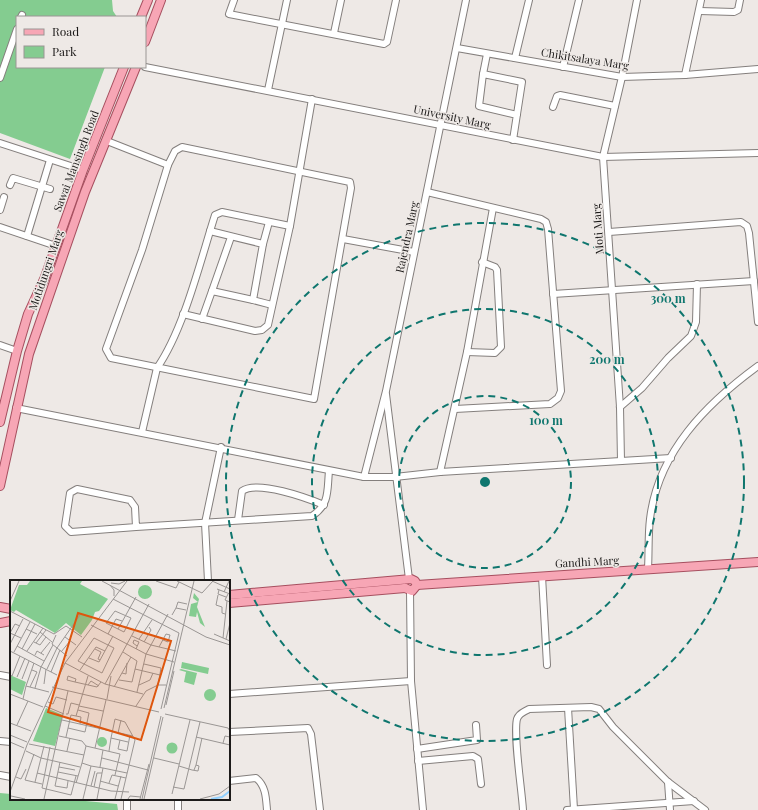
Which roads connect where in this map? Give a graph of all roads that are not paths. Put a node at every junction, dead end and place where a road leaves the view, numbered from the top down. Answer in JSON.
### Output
{"nodes":[{"id":1,"x":148,"y":0,"type":"edge"},
{"id":2,"x":161,"y":0,"type":"edge"},
{"id":3,"x":234,"y":0,"type":"edge"},
{"id":4,"x":287,"y":0,"type":"edge"},
{"id":5,"x":341,"y":0,"type":"edge"},
{"id":6,"x":396,"y":0,"type":"edge"},
{"id":7,"x":466,"y":0,"type":"edge"},
{"id":8,"x":529,"y":0,"type":"edge"},
{"id":9,"x":579,"y":0,"type":"edge"},
{"id":10,"x":637,"y":0,"type":"edge"},
{"id":11,"x":701,"y":0,"type":"edge"},
{"id":12,"x":740,"y":0,"type":"edge"},
{"id":13,"x":700,"y":11,"type":"junction"},
{"id":14,"x":141,"y":16,"type":"edge"},
{"id":15,"x":282,"y":24,"type":"junction"},
{"id":16,"x":16,"y":32,"type":"edge"},
{"id":17,"x":334,"y":34,"type":"junction"},
{"id":18,"x":146,"y":39,"type":"edge"},
{"id":19,"x":457,"y":48,"type":"junction"},
{"id":20,"x":487,"y":54,"type":"junction"},
{"id":21,"x":515,"y":58,"type":"junction"},
{"id":22,"x":146,"y":67,"type":"edge"},
{"id":23,"x":563,"y":67,"type":"junction"},
{"id":24,"x":124,"y":68,"type":"edge"},
{"id":25,"x":136,"y":68,"type":"edge"},
{"id":26,"x":758,"y":69,"type":"edge"},
{"id":27,"x":483,"y":74,"type":"junction"},
{"id":28,"x":685,"y":75,"type":"junction"},
{"id":29,"x":622,"y":77,"type":"junction"},
{"id":30,"x":0,"y":78,"type":"edge"},
{"id":31,"x":268,"y":90,"type":"junction"},
{"id":32,"x":312,"y":99,"type":"junction"},
{"id":33,"x":615,"y":106,"type":"junction"},
{"id":34,"x":553,"y":107,"type":"dead end"},
{"id":35,"x":517,"y":115,"type":"junction"},
{"id":36,"x":441,"y":125,"type":"junction"},
{"id":37,"x":513,"y":140,"type":"junction"},
{"id":38,"x":107,"y":141,"type":"junction"},
{"id":39,"x":0,"y":143,"type":"edge"},
{"id":40,"x":758,"y":153,"type":"edge"},
{"id":41,"x":603,"y":157,"type":"junction"},
{"id":42,"x":50,"y":160,"type":"junction"},
{"id":43,"x":168,"y":165,"type":"junction"},
{"id":44,"x":83,"y":170,"type":"junction"},
{"id":45,"x":298,"y":171,"type":"junction"},
{"id":46,"x":10,"y":185,"type":"dead end"},
{"id":47,"x":42,"y":187,"type":"junction"},
{"id":48,"x":50,"y":189,"type":"dead end"},
{"id":49,"x":427,"y":192,"type":"junction"},
{"id":50,"x":4,"y":197,"type":"dead end"},
{"id":51,"x":493,"y":208,"type":"junction"},
{"id":52,"x":0,"y":210,"type":"edge"},
{"id":53,"x":269,"y":222,"type":"junction"},
{"id":54,"x":290,"y":226,"type":"junction"},
{"id":55,"x":0,"y":228,"type":"edge"},
{"id":56,"x":210,"y":231,"type":"junction"},
{"id":57,"x":609,"y":232,"type":"junction"},
{"id":58,"x":27,"y":236,"type":"junction"},
{"id":59,"x":231,"y":237,"type":"junction"},
{"id":60,"x":343,"y":239,"type":"junction"},
{"id":61,"x":263,"y":244,"type":"junction"},
{"id":62,"x":56,"y":246,"type":"junction"},
{"id":63,"x":414,"y":252,"type":"junction"},
{"id":64,"x":482,"y":262,"type":"junction"},
{"id":65,"x":754,"y":280,"type":"junction"},
{"id":66,"x":698,"y":284,"type":"junction"},
{"id":67,"x":612,"y":290,"type":"junction"},
{"id":68,"x":212,"y":291,"type":"junction"},
{"id":69,"x":554,"y":294,"type":"junction"},
{"id":70,"x":253,"y":300,"type":"junction"},
{"id":71,"x":272,"y":305,"type":"junction"},
{"id":72,"x":183,"y":314,"type":"junction"},
{"id":73,"x":202,"y":319,"type":"junction"},
{"id":74,"x":758,"y":322,"type":"edge"},
{"id":75,"x":0,"y":345,"type":"edge"},
{"id":76,"x":17,"y":351,"type":"junction"},
{"id":77,"x":467,"y":352,"type":"junction"},
{"id":78,"x":758,"y":366,"type":"edge"},
{"id":79,"x":156,"y":368,"type":"junction"},
{"id":80,"x":386,"y":391,"type":"junction"},
{"id":81,"x":620,"y":407,"type":"junction"},
{"id":82,"x":16,"y":408,"type":"junction"},
{"id":83,"x":455,"y":409,"type":"junction"},
{"id":84,"x":0,"y":422,"type":"edge"},
{"id":85,"x":142,"y":432,"type":"junction"},
{"id":86,"x":221,"y":447,"type":"junction"},
{"id":87,"x":670,"y":458,"type":"junction"},
{"id":88,"x":622,"y":461,"type":"junction"},
{"id":89,"x":329,"y":471,"type":"junction"},
{"id":90,"x":440,"y":472,"type":"junction"},
{"id":91,"x":364,"y":477,"type":"junction"},
{"id":92,"x":395,"y":477,"type":"junction"},
{"id":93,"x":0,"y":486,"type":"edge"},
{"id":94,"x":324,"y":505,"type":"junction"},
{"id":95,"x":238,"y":520,"type":"junction"},
{"id":96,"x":205,"y":522,"type":"junction"},
{"id":97,"x":136,"y":527,"type":"junction"},
{"id":98,"x":758,"y":562,"type":"edge"},
{"id":99,"x":648,"y":568,"type":"junction"},
{"id":100,"x":542,"y":576,"type":"junction"},
{"id":101,"x":208,"y":580,"type":"edge"},
{"id":102,"x":408,"y":585,"type":"junction"},
{"id":103,"x":230,"y":595,"type":"edge"},
{"id":104,"x":230,"y":603,"type":"edge"},
{"id":105,"x":0,"y":607,"type":"edge"},
{"id":106,"x":10,"y":609,"type":"edge"},
{"id":107,"x":10,"y":609,"type":"edge"},
{"id":108,"x":0,"y":610,"type":"edge"},
{"id":109,"x":10,"y":621,"type":"edge"},
{"id":110,"x":0,"y":623,"type":"edge"},
{"id":111,"x":547,"y":665,"type":"dead end"},
{"id":112,"x":0,"y":675,"type":"edge"},
{"id":113,"x":10,"y":677,"type":"edge"},
{"id":114,"x":411,"y":681,"type":"junction"},
{"id":115,"x":230,"y":694,"type":"edge"},
{"id":116,"x":568,"y":708,"type":"junction"},
{"id":117,"x":476,"y":725,"type":"dead end"},
{"id":118,"x":230,"y":732,"type":"edge"},
{"id":119,"x":0,"y":741,"type":"edge"},
{"id":120,"x":10,"y":742,"type":"edge"},
{"id":121,"x":417,"y":749,"type":"junction"},
{"id":122,"x":418,"y":761,"type":"junction"},
{"id":123,"x":0,"y":776,"type":"edge"},
{"id":124,"x":10,"y":777,"type":"edge"},
{"id":125,"x":230,"y":781,"type":"edge"},
{"id":126,"x":668,"y":782,"type":"junction"},
{"id":127,"x":482,"y":784,"type":"dead end"},
{"id":128,"x":694,"y":802,"type":"junction"},
{"id":129,"x":670,"y":807,"type":"edge"},
{"id":130,"x":574,"y":809,"type":"edge"},
{"id":131,"x":267,"y":810,"type":"edge"},
{"id":132,"x":320,"y":810,"type":"edge"},
{"id":133,"x":423,"y":810,"type":"edge"},
{"id":134,"x":523,"y":810,"type":"edge"},
{"id":135,"x":567,"y":810,"type":"edge"},
{"id":136,"x":705,"y":810,"type":"edge"}],
"edges":[{"from":1,"to":14,"type":"main road"},
{"from":2,"to":18,"type":"main road"},
{"from":3,"to":15,"type":"street"},
{"from":4,"to":15,"type":"street"},
{"from":5,"to":17,"type":"street"},
{"from":6,"to":17,"type":"street"},
{"from":7,"to":19,"type":"street","name":"Rajendra Marg"},
{"from":8,"to":21,"type":"street"},
{"from":9,"to":23,"type":"street"},
{"from":10,"to":29,"type":"street","name":"Moti Marg"},
{"from":11,"to":13,"type":"street"},
{"from":12,"to":13,"type":"street"},
{"from":13,"to":28,"type":"street"},
{"from":15,"to":17,"type":"street"},
{"from":15,"to":31,"type":"street"},
{"from":16,"to":30,"type":"street"},
{"from":19,"to":20,"type":"street","name":"Chikitsalaya Marg"},
{"from":19,"to":36,"type":"street","name":"Rajendra Marg"},
{"from":20,"to":21,"type":"street","name":"Chikitsalaya Marg"},
{"from":20,"to":27,"type":"street"},
{"from":21,"to":23,"type":"street","name":"Chikitsalaya Marg"},
{"from":22,"to":31,"type":"street","name":"University Marg"},
{"from":23,"to":29,"type":"street","name":"Chikitsalaya Marg"},
{"from":24,"to":44,"type":"main road","name":"Sawai Mansingh Road"},
{"from":25,"to":38,"type":"main road","name":"Motidungri Marg"},
{"from":26,"to":28,"type":"street","name":"Chikitsalaya Marg"},
{"from":27,"to":35,"type":"street"},
{"from":27,"to":35,"type":"street"},
{"from":28,"to":29,"type":"street","name":"Chikitsalaya Marg"},
{"from":29,"to":33,"type":"street","name":"Moti Marg"},
{"from":31,"to":32,"type":"street","name":"University Marg"},
{"from":32,"to":36,"type":"street","name":"University Marg"},
{"from":32,"to":45,"type":"street"},
{"from":33,"to":34,"type":"street"},
{"from":33,"to":41,"type":"street","name":"Moti Marg"},
{"from":35,"to":37,"type":"street"},
{"from":36,"to":37,"type":"street","name":"University Marg"},
{"from":36,"to":49,"type":"street","name":"Rajendra Marg"},
{"from":37,"to":41,"type":"street","name":"University Marg"},
{"from":38,"to":43,"type":"street"},
{"from":38,"to":82,"type":"main road","name":"Motidungri Marg"},
{"from":39,"to":42,"type":"street"},
{"from":40,"to":41,"type":"street","name":"University Marg"},
{"from":41,"to":57,"type":"street","name":"Moti Marg"},
{"from":42,"to":44,"type":"street"},
{"from":42,"to":47,"type":"street"},
{"from":43,"to":45,"type":"street"},
{"from":43,"to":79,"type":"street"},
{"from":44,"to":62,"type":"main road","name":"Sawai Mansingh Road"},
{"from":45,"to":54,"type":"street"},
{"from":45,"to":60,"type":"street"},
{"from":46,"to":47,"type":"street"},
{"from":47,"to":48,"type":"street"},
{"from":47,"to":58,"type":"street"},
{"from":49,"to":51,"type":"street"},
{"from":49,"to":63,"type":"street","name":"Rajendra Marg"},
{"from":50,"to":52,"type":"street"},
{"from":51,"to":64,"type":"street"},
{"from":51,"to":69,"type":"street"},
{"from":53,"to":54,"type":"street"},
{"from":53,"to":56,"type":"street"},
{"from":53,"to":61,"type":"street"},
{"from":54,"to":71,"type":"street"},
{"from":55,"to":58,"type":"street"},
{"from":56,"to":59,"type":"street"},
{"from":56,"to":72,"type":"street"},
{"from":57,"to":65,"type":"street"},
{"from":57,"to":67,"type":"street","name":"Moti Marg"},
{"from":58,"to":62,"type":"street"},
{"from":59,"to":61,"type":"street"},
{"from":59,"to":68,"type":"street"},
{"from":60,"to":63,"type":"street"},
{"from":60,"to":79,"type":"street"},
{"from":61,"to":70,"type":"street"},
{"from":62,"to":76,"type":"main road","name":"Sawai Mansingh Road"},
{"from":63,"to":80,"type":"street","name":"Rajendra Marg"},
{"from":64,"to":77,"type":"street"},
{"from":64,"to":77,"type":"street"},
{"from":65,"to":66,"type":"street"},
{"from":65,"to":74,"type":"street"},
{"from":66,"to":67,"type":"street"},
{"from":66,"to":81,"type":"street"},
{"from":67,"to":69,"type":"street"},
{"from":67,"to":81,"type":"street","name":"Moti Marg"},
{"from":68,"to":70,"type":"street"},
{"from":68,"to":73,"type":"street"},
{"from":69,"to":83,"type":"street"},
{"from":70,"to":71,"type":"street"},
{"from":71,"to":73,"type":"street"},
{"from":72,"to":73,"type":"street"},
{"from":72,"to":79,"type":"street"},
{"from":75,"to":76,"type":"street"},
{"from":76,"to":84,"type":"main road","name":"Sawai Mansingh Road"},
{"from":77,"to":83,"type":"street"},
{"from":78,"to":87,"type":"street"},
{"from":79,"to":85,"type":"street"},
{"from":80,"to":91,"type":"street","name":"Rajendra Marg"},
{"from":80,"to":92,"type":"street"},
{"from":81,"to":88,"type":"street","name":"Moti Marg"},
{"from":82,"to":85,"type":"street"},
{"from":82,"to":93,"type":"main road","name":"Motidungri Marg"},
{"from":83,"to":90,"type":"street"},
{"from":85,"to":86,"type":"street"},
{"from":86,"to":89,"type":"street"},
{"from":86,"to":96,"type":"street"},
{"from":87,"to":88,"type":"street"},
{"from":87,"to":99,"type":"street"},
{"from":88,"to":90,"type":"street"},
{"from":89,"to":91,"type":"street"},
{"from":89,"to":94,"type":"street"},
{"from":90,"to":92,"type":"street"},
{"from":91,"to":92,"type":"street"},
{"from":92,"to":102,"type":"street"},
{"from":94,"to":95,"type":"street"},
{"from":94,"to":95,"type":"street"},
{"from":95,"to":96,"type":"street"},
{"from":96,"to":97,"type":"street"},
{"from":96,"to":101,"type":"street"},
{"from":97,"to":97,"type":"street"},
{"from":98,"to":99,"type":"main road","name":"Gandhi Marg"},
{"from":99,"to":100,"type":"main road","name":"Gandhi Marg"},
{"from":100,"to":102,"type":"main road","name":"Gandhi Marg"},
{"from":100,"to":111,"type":"street"},
{"from":102,"to":103,"type":"main road"},
{"from":102,"to":104,"type":"main road"},
{"from":102,"to":114,"type":"street"},
{"from":105,"to":106,"type":"main road"},
{"from":107,"to":108,"type":"main road"},
{"from":109,"to":110,"type":"main road"},
{"from":112,"to":113,"type":"street"},
{"from":114,"to":115,"type":"street"},
{"from":114,"to":121,"type":"street"},
{"from":116,"to":126,"type":"street"},
{"from":116,"to":130,"type":"street"},
{"from":116,"to":134,"type":"street"},
{"from":117,"to":121,"type":"street"},
{"from":118,"to":132,"type":"street"},
{"from":119,"to":120,"type":"street"},
{"from":121,"to":122,"type":"street"},
{"from":122,"to":127,"type":"street"},
{"from":122,"to":133,"type":"street"},
{"from":123,"to":124,"type":"street"},
{"from":125,"to":131,"type":"street"},
{"from":126,"to":128,"type":"street"},
{"from":126,"to":129,"type":"street"},
{"from":128,"to":129,"type":"street"},
{"from":128,"to":136,"type":"street"},
{"from":129,"to":130,"type":"street"},
{"from":130,"to":135,"type":"street"}]}
